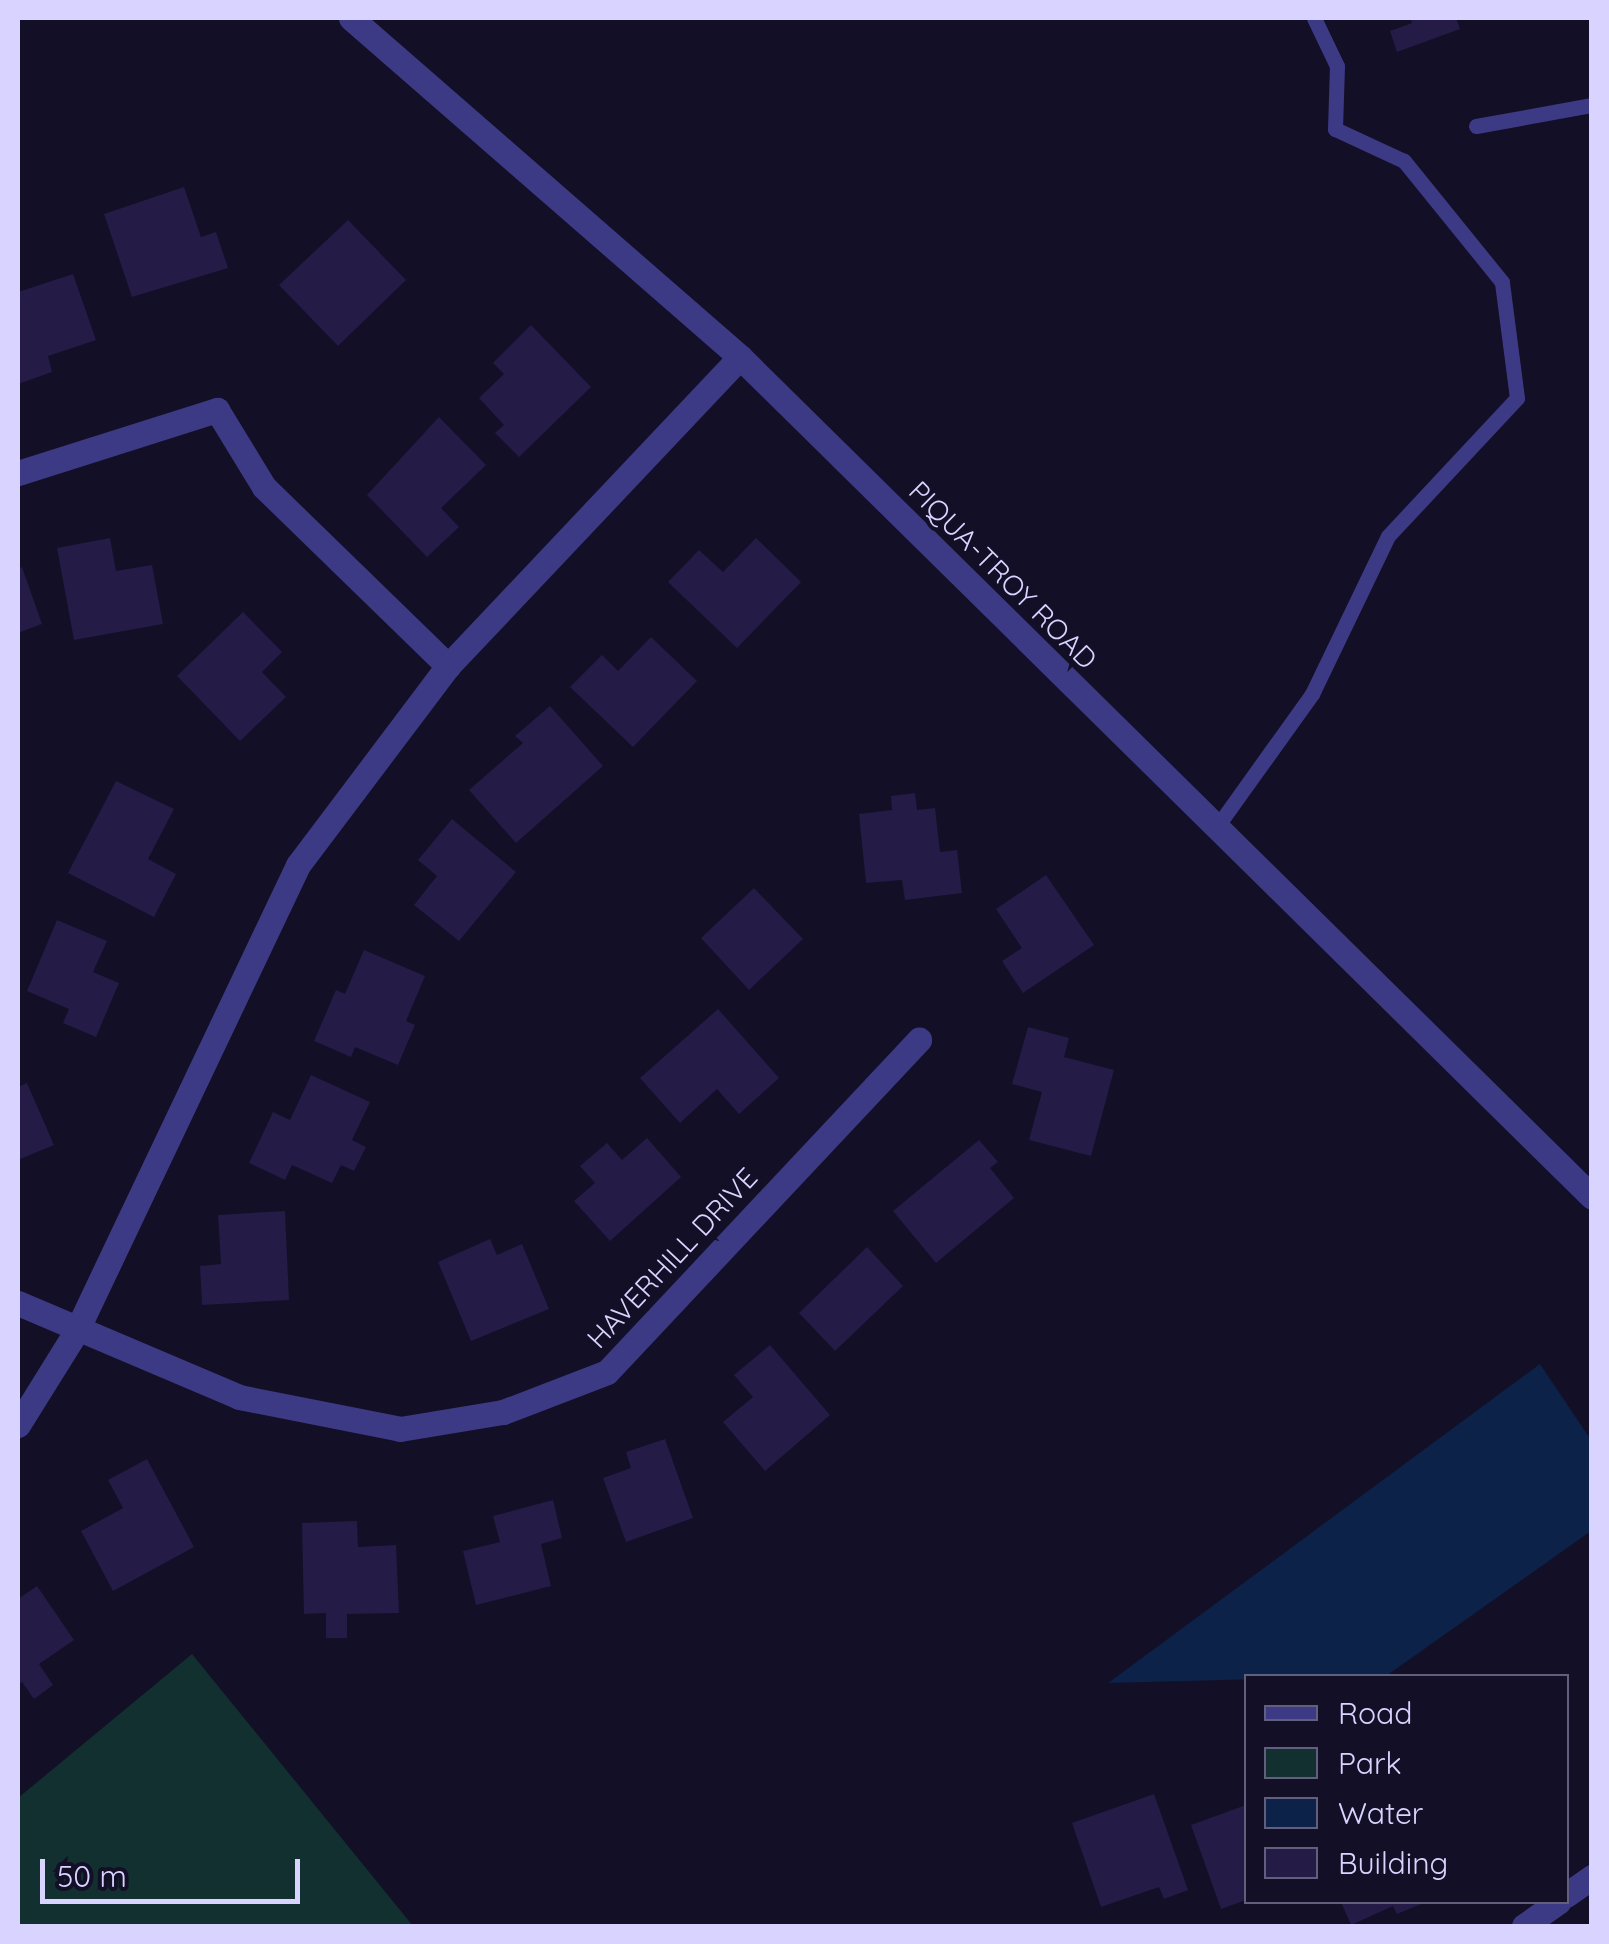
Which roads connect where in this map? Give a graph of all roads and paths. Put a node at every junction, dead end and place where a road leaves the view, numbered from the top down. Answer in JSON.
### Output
{"nodes":[{"id":1,"x":351,"y":18,"type":"edge"},
{"id":2,"x":1314,"y":18,"type":"edge"},
{"id":3,"x":1592,"y":105,"type":"edge"},
{"id":4,"x":1476,"y":126,"type":"dead end"},
{"id":5,"x":740,"y":357,"type":"junction"},
{"id":6,"x":18,"y":474,"type":"edge"},
{"id":7,"x":448,"y":666,"type":"junction"},
{"id":8,"x":1216,"y":828,"type":"junction"},
{"id":9,"x":919,"y":1040,"type":"dead end"},
{"id":10,"x":1592,"y":1197,"type":"edge"},
{"id":11,"x":18,"y":1303,"type":"edge"},
{"id":12,"x":76,"y":1332,"type":"junction"},
{"id":13,"x":18,"y":1425,"type":"edge"},
{"id":14,"x":1592,"y":1877,"type":"edge"},
{"id":15,"x":1569,"y":1893,"type":"edge"},
{"id":16,"x":1555,"y":1904,"type":"edge"},
{"id":17,"x":1524,"y":1926,"type":"edge"}],
"edges":[{"from":1,"to":5,"type":"street","name":"PIQUA-TROY ROAD"},
{"from":2,"to":8,"type":"lane"},
{"from":3,"to":4,"type":"lane"},
{"from":5,"to":7,"type":"street"},
{"from":5,"to":8,"type":"street","name":"PIQUA-TROY ROAD"},
{"from":6,"to":7,"type":"street"},
{"from":7,"to":12,"type":"street"},
{"from":8,"to":10,"type":"street","name":"PIQUA-TROY ROAD"},
{"from":9,"to":12,"type":"street","name":"HAVERHILL DRIVE"},
{"from":11,"to":12,"type":"street","name":"HAVERHILL DRIVE"},
{"from":12,"to":13,"type":"street"},
{"from":14,"to":15,"type":"street"},
{"from":16,"to":17,"type":"street"}]}
